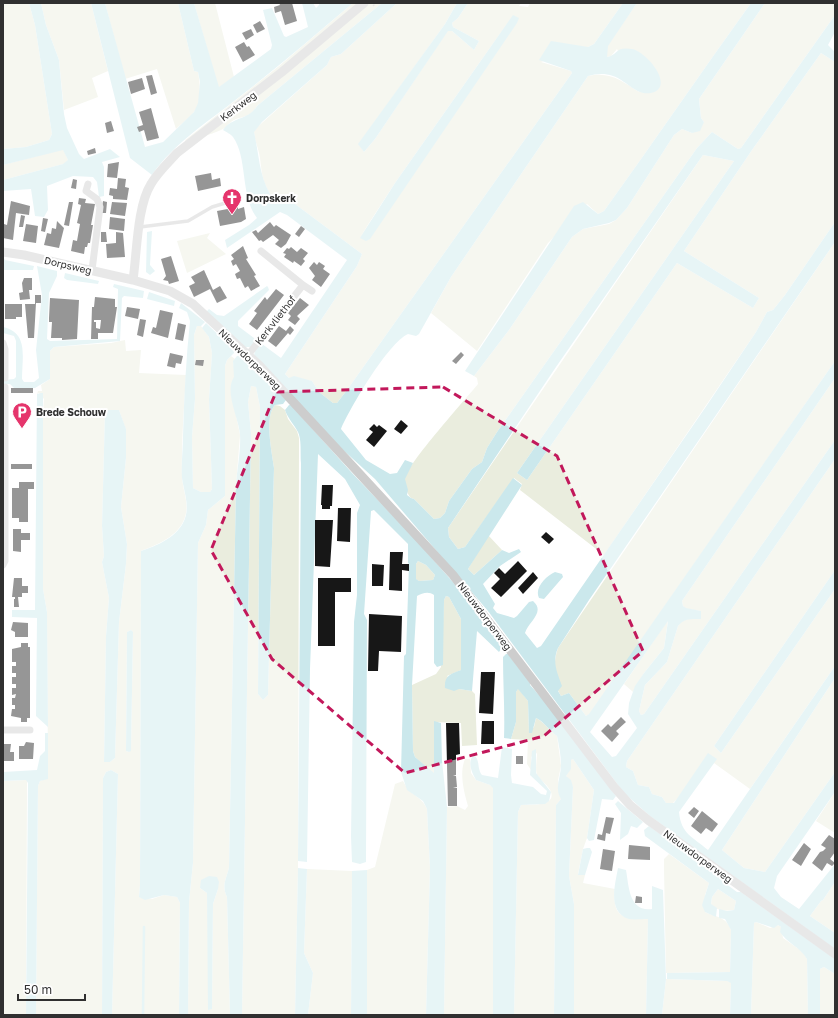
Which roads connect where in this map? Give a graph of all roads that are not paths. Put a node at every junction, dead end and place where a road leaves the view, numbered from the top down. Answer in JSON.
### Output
{"nodes":[{"id":1,"x":364,"y":3,"type":"edge"},
{"id":2,"x":88,"y":184,"type":"dead end"},
{"id":3,"x":232,"y":201,"type":"dead end"},
{"id":4,"x":140,"y":227,"type":"junction"},
{"id":5,"x":261,"y":251,"type":"dead end"},
{"id":6,"x":6,"y":253,"type":"edge"},
{"id":7,"x":92,"y":270,"type":"junction"},
{"id":8,"x":133,"y":280,"type":"junction"},
{"id":9,"x":303,"y":285,"type":"junction"},
{"id":10,"x":312,"y":291,"type":"dead end"},
{"id":11,"x":3,"y":343,"type":"edge"},
{"id":12,"x":248,"y":355,"type":"junction"},
{"id":13,"x":5,"y":378,"type":"dead end"},
{"id":14,"x":5,"y":387,"type":"dead end"},
{"id":15,"x":3,"y":565,"type":"edge"},
{"id":16,"x":3,"y":730,"type":"edge"},
{"id":17,"x":30,"y":730,"type":"dead end"},
{"id":18,"x":835,"y":954,"type":"edge"}],
"edges":[{"from":1,"to":4,"type":"street","name":"Kerkweg"},
{"from":2,"to":7,"type":"street"},
{"from":3,"to":4,"type":"lane"},
{"from":4,"to":8,"type":"street","name":"Kerkweg"},
{"from":5,"to":9,"type":"street"},
{"from":6,"to":7,"type":"street","name":"Dorpsweg"},
{"from":7,"to":8,"type":"street","name":"Dorpsweg"},
{"from":8,"to":12,"type":"street","name":"Nieuwdorperweg"},
{"from":9,"to":10,"type":"street"},
{"from":9,"to":12,"type":"street","name":"Kerkvliethof"},
{"from":11,"to":13,"type":"street"},
{"from":12,"to":18,"type":"street","name":"Nieuwdorperweg"},
{"from":14,"to":15,"type":"street"},
{"from":16,"to":17,"type":"street"}]}
